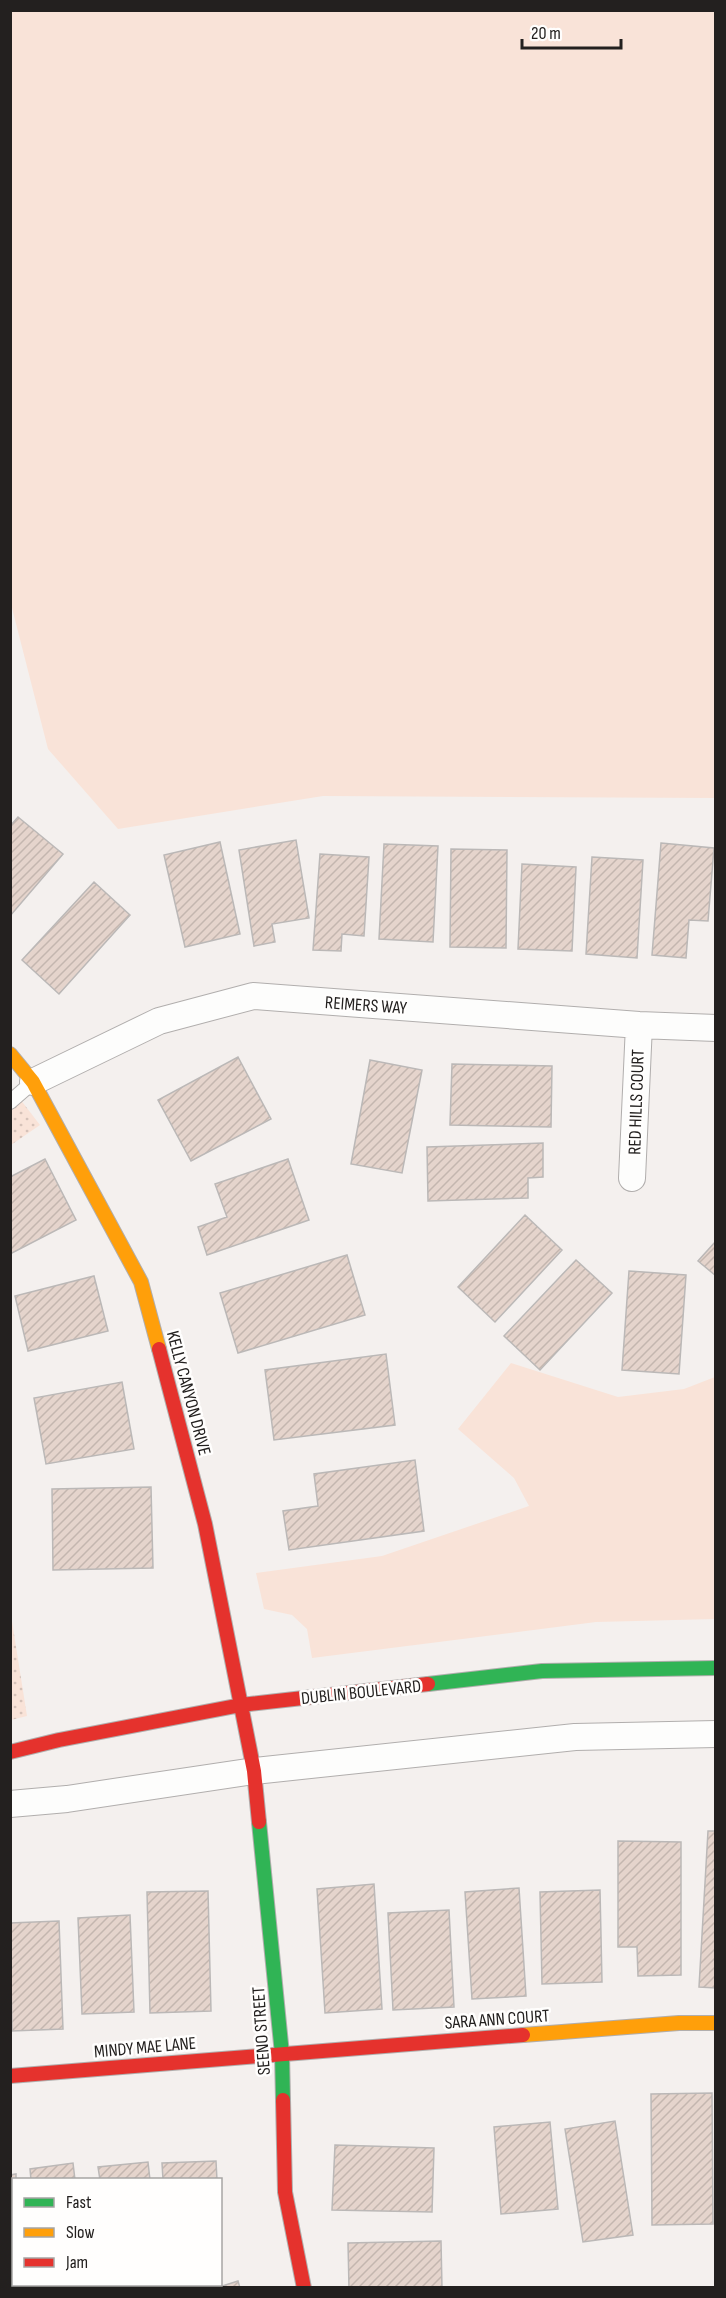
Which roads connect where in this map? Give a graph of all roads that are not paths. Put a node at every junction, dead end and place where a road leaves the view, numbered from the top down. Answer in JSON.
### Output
{"nodes":[{"id":1,"x":639,"y":1025,"type":"junction"},
{"id":2,"x":716,"y":1028,"type":"edge"},
{"id":3,"x":10,"y":1054,"type":"edge"},
{"id":4,"x":33,"y":1083,"type":"junction"},
{"id":5,"x":10,"y":1102,"type":"edge"},
{"id":6,"x":632,"y":1178,"type":"dead end"},
{"id":7,"x":716,"y":1668,"type":"edge"},
{"id":8,"x":242,"y":1705,"type":"junction"},
{"id":9,"x":716,"y":1734,"type":"edge"},
{"id":10,"x":10,"y":1752,"type":"edge"},
{"id":11,"x":254,"y":1771,"type":"junction"},
{"id":12,"x":10,"y":1804,"type":"edge"},
{"id":13,"x":716,"y":2023,"type":"edge"},
{"id":14,"x":282,"y":2054,"type":"junction"},
{"id":15,"x":10,"y":2076,"type":"edge"},
{"id":16,"x":304,"y":2288,"type":"edge"}],
"edges":[{"from":1,"to":2,"type":"street","name":"REIMERS WAY"},
{"from":1,"to":4,"type":"street","name":"REIMERS WAY"},
{"from":1,"to":6,"type":"street","name":"RED HILLS COURT"},
{"from":3,"to":4,"type":"street","name":"KELLY CANYON DRIVE"},
{"from":4,"to":5,"type":"lane"},
{"from":4,"to":8,"type":"street","name":"KELLY CANYON DRIVE"},
{"from":7,"to":8,"type":"street","name":"DUBLIN BOULEVARD"},
{"from":8,"to":10,"type":"street","name":"DUBLIN BOULEVARD"},
{"from":8,"to":11,"type":"street","name":"KELLY CANYON DRIVE"},
{"from":9,"to":11,"type":"street"},
{"from":11,"to":12,"type":"street"},
{"from":11,"to":14,"type":"street","name":"SEENO STREET"},
{"from":13,"to":14,"type":"street","name":"SARA ANN COURT"},
{"from":14,"to":15,"type":"street","name":"MINDY MAE LANE"},
{"from":14,"to":16,"type":"street","name":"SEENO STREET"}]}
